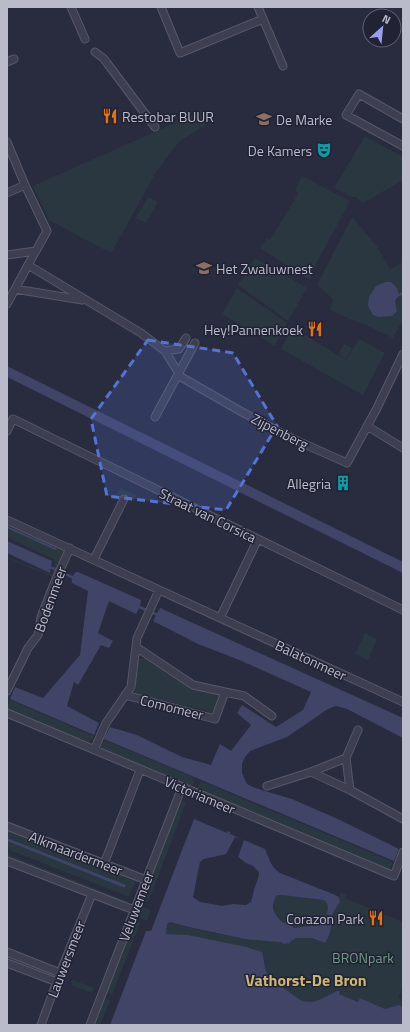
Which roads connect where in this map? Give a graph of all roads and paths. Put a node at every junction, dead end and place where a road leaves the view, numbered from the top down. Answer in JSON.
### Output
{"nodes":[{"id":1,"x":71,"y":7,"type":"edge"},
{"id":2,"x":161,"y":7,"type":"edge"},
{"id":3,"x":258,"y":7,"type":"edge"},
{"id":4,"x":263,"y":19,"type":"junction"},
{"id":5,"x":85,"y":39,"type":"dead end"},
{"id":6,"x":95,"y":52,"type":"dead end"},
{"id":7,"x":14,"y":59,"type":"dead end"},
{"id":8,"x":7,"y":62,"type":"edge"},
{"id":9,"x":283,"y":66,"type":"dead end"},
{"id":10,"x":403,"y":119,"type":"edge"},
{"id":11,"x":155,"y":127,"type":"dead end"},
{"id":12,"x":7,"y":142,"type":"edge"},
{"id":13,"x":403,"y":146,"type":"edge"},
{"id":14,"x":25,"y":185,"type":"junction"},
{"id":15,"x":7,"y":193,"type":"edge"},
{"id":16,"x":36,"y":251,"type":"junction"},
{"id":17,"x":7,"y":255,"type":"edge"},
{"id":18,"x":28,"y":265,"type":"junction"},
{"id":19,"x":15,"y":289,"type":"junction"},
{"id":20,"x":87,"y":301,"type":"junction"},
{"id":21,"x":7,"y":304,"type":"edge"},
{"id":22,"x":186,"y":338,"type":"dead end"},
{"id":23,"x":195,"y":343,"type":"dead end"},
{"id":24,"x":165,"y":351,"type":"junction"},
{"id":25,"x":403,"y":354,"type":"edge"},
{"id":26,"x":179,"y":374,"type":"junction"},
{"id":27,"x":155,"y":418,"type":"dead end"},
{"id":28,"x":367,"y":426,"type":"junction"},
{"id":29,"x":7,"y":431,"type":"edge"},
{"id":30,"x":403,"y":448,"type":"edge"},
{"id":31,"x":124,"y":499,"type":"dead end"},
{"id":32,"x":7,"y":520,"type":"edge"},
{"id":33,"x":258,"y":539,"type":"junction"},
{"id":34,"x":70,"y":548,"type":"junction"},
{"id":35,"x":94,"y":559,"type":"junction"},
{"id":36,"x":159,"y":590,"type":"junction"},
{"id":37,"x":403,"y":610,"type":"edge"},
{"id":38,"x":220,"y":618,"type":"junction"},
{"id":39,"x":136,"y":648,"type":"junction"},
{"id":40,"x":8,"y":688,"type":"edge"},
{"id":41,"x":225,"y":692,"type":"junction"},
{"id":42,"x":125,"y":695,"type":"junction"},
{"id":43,"x":403,"y":702,"type":"edge"},
{"id":44,"x":7,"y":713,"type":"edge"},
{"id":45,"x":272,"y":716,"type":"dead end"},
{"id":46,"x":358,"y":730,"type":"dead end"},
{"id":47,"x":94,"y":750,"type":"junction"},
{"id":48,"x":346,"y":758,"type":"junction"},
{"id":49,"x":140,"y":770,"type":"junction"},
{"id":50,"x":311,"y":772,"type":"junction"},
{"id":51,"x":267,"y":786,"type":"dead end"},
{"id":52,"x":182,"y":787,"type":"junction"},
{"id":53,"x":350,"y":790,"type":"junction"},
{"id":54,"x":403,"y":819,"type":"edge"},
{"id":55,"x":7,"y":826,"type":"edge"},
{"id":56,"x":403,"y":852,"type":"edge"},
{"id":57,"x":7,"y":861,"type":"edge"},
{"id":58,"x":104,"y":864,"type":"junction"},
{"id":59,"x":146,"y":880,"type":"junction"},
{"id":60,"x":92,"y":894,"type":"junction"},
{"id":61,"x":134,"y":910,"type":"junction"},
{"id":62,"x":7,"y":952,"type":"edge"},
{"id":63,"x":7,"y":963,"type":"edge"},
{"id":64,"x":60,"y":973,"type":"junction"},
{"id":65,"x":56,"y":982,"type":"junction"},
{"id":66,"x":40,"y":1025,"type":"edge"},
{"id":67,"x":90,"y":1025,"type":"edge"}],
"edges":[{"from":1,"to":5,"type":"street"},
{"from":2,"to":4,"type":"street"},
{"from":3,"to":4,"type":"street"},
{"from":4,"to":9,"type":"street"},
{"from":6,"to":11,"type":"street"},
{"from":7,"to":8,"type":"street"},
{"from":10,"to":13,"type":"street"},
{"from":12,"to":14,"type":"street"},
{"from":14,"to":15,"type":"street"},
{"from":14,"to":16,"type":"street"},
{"from":16,"to":17,"type":"street"},
{"from":16,"to":18,"type":"street"},
{"from":18,"to":19,"type":"street"},
{"from":18,"to":20,"type":"street"},
{"from":19,"to":20,"type":"street"},
{"from":19,"to":21,"type":"street"},
{"from":20,"to":24,"type":"street"},
{"from":22,"to":24,"type":"street"},
{"from":23,"to":26,"type":"street"},
{"from":24,"to":26,"type":"street"},
{"from":25,"to":28,"type":"street","name":"Zijpenberg"},
{"from":26,"to":27,"type":"street"},
{"from":26,"to":28,"type":"street","name":"Zijpenberg"},
{"from":28,"to":30,"type":"street"},
{"from":29,"to":33,"type":"street","name":"Straat van Corsica"},
{"from":31,"to":35,"type":"street"},
{"from":32,"to":34,"type":"street","name":"Balatonmeer"},
{"from":33,"to":37,"type":"street","name":"Straat van Corsica"},
{"from":33,"to":38,"type":"street"},
{"from":34,"to":35,"type":"street","name":"Balatonmeer"},
{"from":34,"to":40,"type":"street","name":"Bodenmeer"},
{"from":35,"to":36,"type":"street","name":"Balatonmeer"},
{"from":36,"to":38,"type":"street","name":"Balatonmeer"},
{"from":36,"to":39,"type":"street","name":"Comomeer"},
{"from":38,"to":43,"type":"street","name":"Balatonmeer"},
{"from":39,"to":41,"type":"street","name":"Comomeer"},
{"from":39,"to":42,"type":"street","name":"Comomeer"},
{"from":41,"to":42,"type":"street","name":"Comomeer"},
{"from":41,"to":45,"type":"street","name":"Comomeer"},
{"from":42,"to":47,"type":"street","name":"Comomeer"},
{"from":44,"to":47,"type":"street","name":"Victoriameer"},
{"from":46,"to":48,"type":"street"},
{"from":47,"to":49,"type":"street","name":"Victoriameer"},
{"from":48,"to":50,"type":"street"},
{"from":48,"to":53,"type":"street"},
{"from":49,"to":52,"type":"street","name":"Victoriameer"},
{"from":49,"to":58,"type":"street"},
{"from":50,"to":51,"type":"street"},
{"from":50,"to":53,"type":"street"},
{"from":52,"to":56,"type":"street","name":"Victoriameer"},
{"from":52,"to":59,"type":"street","name":"Veluwemeer"},
{"from":53,"to":54,"type":"street"},
{"from":55,"to":58,"type":"street","name":"Alkmaardermeer"},
{"from":57,"to":60,"type":"street"},
{"from":58,"to":59,"type":"street","name":"Alkmaardermeer"},
{"from":59,"to":61,"type":"street","name":"Veluwemeer"},
{"from":60,"to":61,"type":"street"},
{"from":60,"to":64,"type":"street","name":"Lauwersmeer"},
{"from":61,"to":67,"type":"street","name":"Veluwemeer"},
{"from":62,"to":64,"type":"street"},
{"from":63,"to":65,"type":"street"},
{"from":64,"to":65,"type":"street","name":"Lauwersmeer"},
{"from":65,"to":66,"type":"street","name":"Lauwersmeer"}]}
